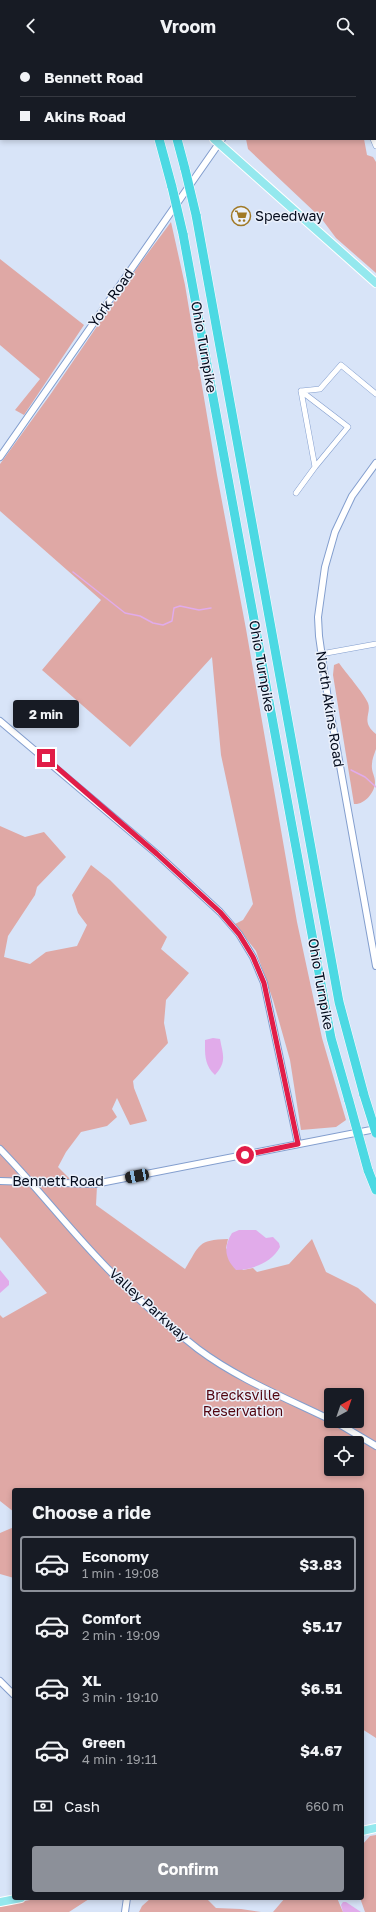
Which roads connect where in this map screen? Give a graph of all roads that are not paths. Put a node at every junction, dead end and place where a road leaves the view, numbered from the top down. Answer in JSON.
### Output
{"nodes":[{"id":1,"x":159,"y":140,"type":"edge"},
{"id":2,"x":177,"y":140,"type":"edge"},
{"id":3,"x":218,"y":140,"type":"edge"},
{"id":4,"x":376,"y":282,"type":"edge"},
{"id":5,"x":301,"y":391,"type":"junction"},
{"id":6,"x":376,"y":394,"type":"edge"},
{"id":7,"x":0,"y":457,"type":"edge"},
{"id":8,"x":376,"y":463,"type":"edge"},
{"id":9,"x":315,"y":467,"type":"junction"},
{"id":10,"x":296,"y":494,"type":"dead end"},
{"id":11,"x":375,"y":645,"type":"edge"},
{"id":12,"x":376,"y":651,"type":"edge"},
{"id":13,"x":321,"y":654,"type":"junction"},
{"id":14,"x":0,"y":721,"type":"edge"},
{"id":15,"x":376,"y":966,"type":"edge"},
{"id":16,"x":376,"y":1129,"type":"edge"},
{"id":17,"x":376,"y":1133,"type":"edge"},
{"id":18,"x":298,"y":1144,"type":"junction"},
{"id":19,"x":0,"y":1148,"type":"edge"},
{"id":20,"x":0,"y":1181,"type":"edge"},
{"id":21,"x":32,"y":1182,"type":"junction"},
{"id":22,"x":376,"y":1190,"type":"edge"},
{"id":23,"x":324,"y":1416,"type":"edge"},
{"id":24,"x":346,"y":1428,"type":"edge"},
{"id":25,"x":376,"y":1446,"type":"edge"},
{"id":26,"x":0,"y":1681,"type":"edge"},
{"id":27,"x":12,"y":1693,"type":"edge"},
{"id":28,"x":376,"y":1828,"type":"edge"},
{"id":29,"x":364,"y":1831,"type":"edge"},
{"id":30,"x":12,"y":1900,"type":"edge"},
{"id":31,"x":126,"y":1900,"type":"edge"},
{"id":32,"x":0,"y":1902,"type":"edge"},
{"id":33,"x":125,"y":1912,"type":"edge"}],
"edges":[{"from":1,"to":22,"type":"highway","name":"Ohio Turnpike","bridge":true},
{"from":2,"to":17,"type":"highway","name":"Ohio Turnpike","bridge":true},
{"from":3,"to":4,"type":"main road"},
{"from":3,"to":7,"type":"street","name":"York Road"},
{"from":5,"to":6,"type":"street"},
{"from":5,"to":9,"type":"street"},
{"from":5,"to":9,"type":"street"},
{"from":8,"to":13,"type":"street","name":"North Akins Road"},
{"from":9,"to":10,"type":"street"},
{"from":11,"to":12,"type":"street"},
{"from":11,"to":13,"type":"street"},
{"from":13,"to":15,"type":"street","name":"North Akins Road"},
{"from":14,"to":18,"type":"street"},
{"from":16,"to":18,"type":"street","name":"Bennett Road"},
{"from":18,"to":21,"type":"street","name":"Bennett Road"},
{"from":19,"to":21,"type":"street","name":"Valley Parkway"},
{"from":20,"to":21,"type":"street","name":"Bennett Road"},
{"from":21,"to":23,"type":"street","name":"Valley Parkway"},
{"from":24,"to":25,"type":"street","name":"Valley Parkway"},
{"from":26,"to":27,"type":"street"},
{"from":28,"to":29,"type":"main road"},
{"from":30,"to":32,"type":"main road"},
{"from":31,"to":33,"type":"street"}]}
